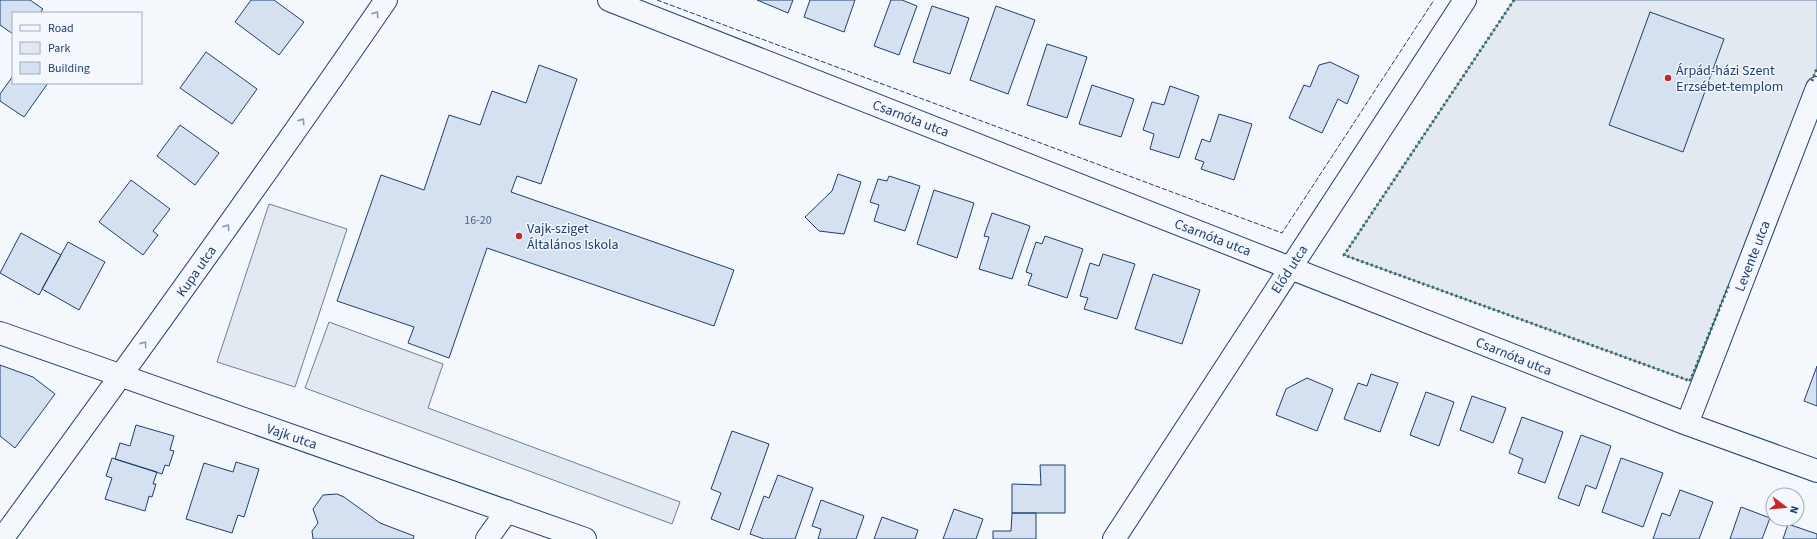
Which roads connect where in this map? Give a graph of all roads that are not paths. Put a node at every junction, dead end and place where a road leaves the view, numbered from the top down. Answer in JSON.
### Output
{"nodes":[{"id":1,"x":386,"y":0,"type":"edge"},
{"id":2,"x":610,"y":0,"type":"edge"},
{"id":3,"x":1466,"y":0,"type":"edge"},
{"id":4,"x":1817,"y":88,"type":"edge"},
{"id":5,"x":1290,"y":267,"type":"junction"},
{"id":6,"x":0,"y":333,"type":"edge"},
{"id":7,"x":121,"y":376,"type":"junction"},
{"id":8,"x":1687,"y":424,"type":"junction"},
{"id":9,"x":1817,"y":471,"type":"edge"},
{"id":10,"x":507,"y":512,"type":"junction"},
{"id":11,"x":2,"y":539,"type":"edge"},
{"id":12,"x":487,"y":539,"type":"edge"},
{"id":13,"x":585,"y":539,"type":"edge"},
{"id":14,"x":1114,"y":539,"type":"edge"}],
"edges":[{"from":7,"to":1,"type":"street","name":"Kupa utca","one_way":true},
{"from":2,"to":5,"type":"street","name":"Csarnóta utca"},
{"from":3,"to":5,"type":"street","name":"Előd utca"},
{"from":4,"to":8,"type":"street","name":"Levente utca"},
{"from":5,"to":8,"type":"street","name":"Csarnóta utca"},
{"from":5,"to":14,"type":"street","name":"Előd utca"},
{"from":6,"to":7,"type":"street","name":"Vajk utca"},
{"from":7,"to":10,"type":"street","name":"Vajk utca"},
{"from":7,"to":11,"type":"street","name":"Kupa utca"},
{"from":8,"to":9,"type":"street","name":"Csarnóta utca"},
{"from":10,"to":12,"type":"street"},
{"from":10,"to":13,"type":"street","name":"Vajk utca"}]}
